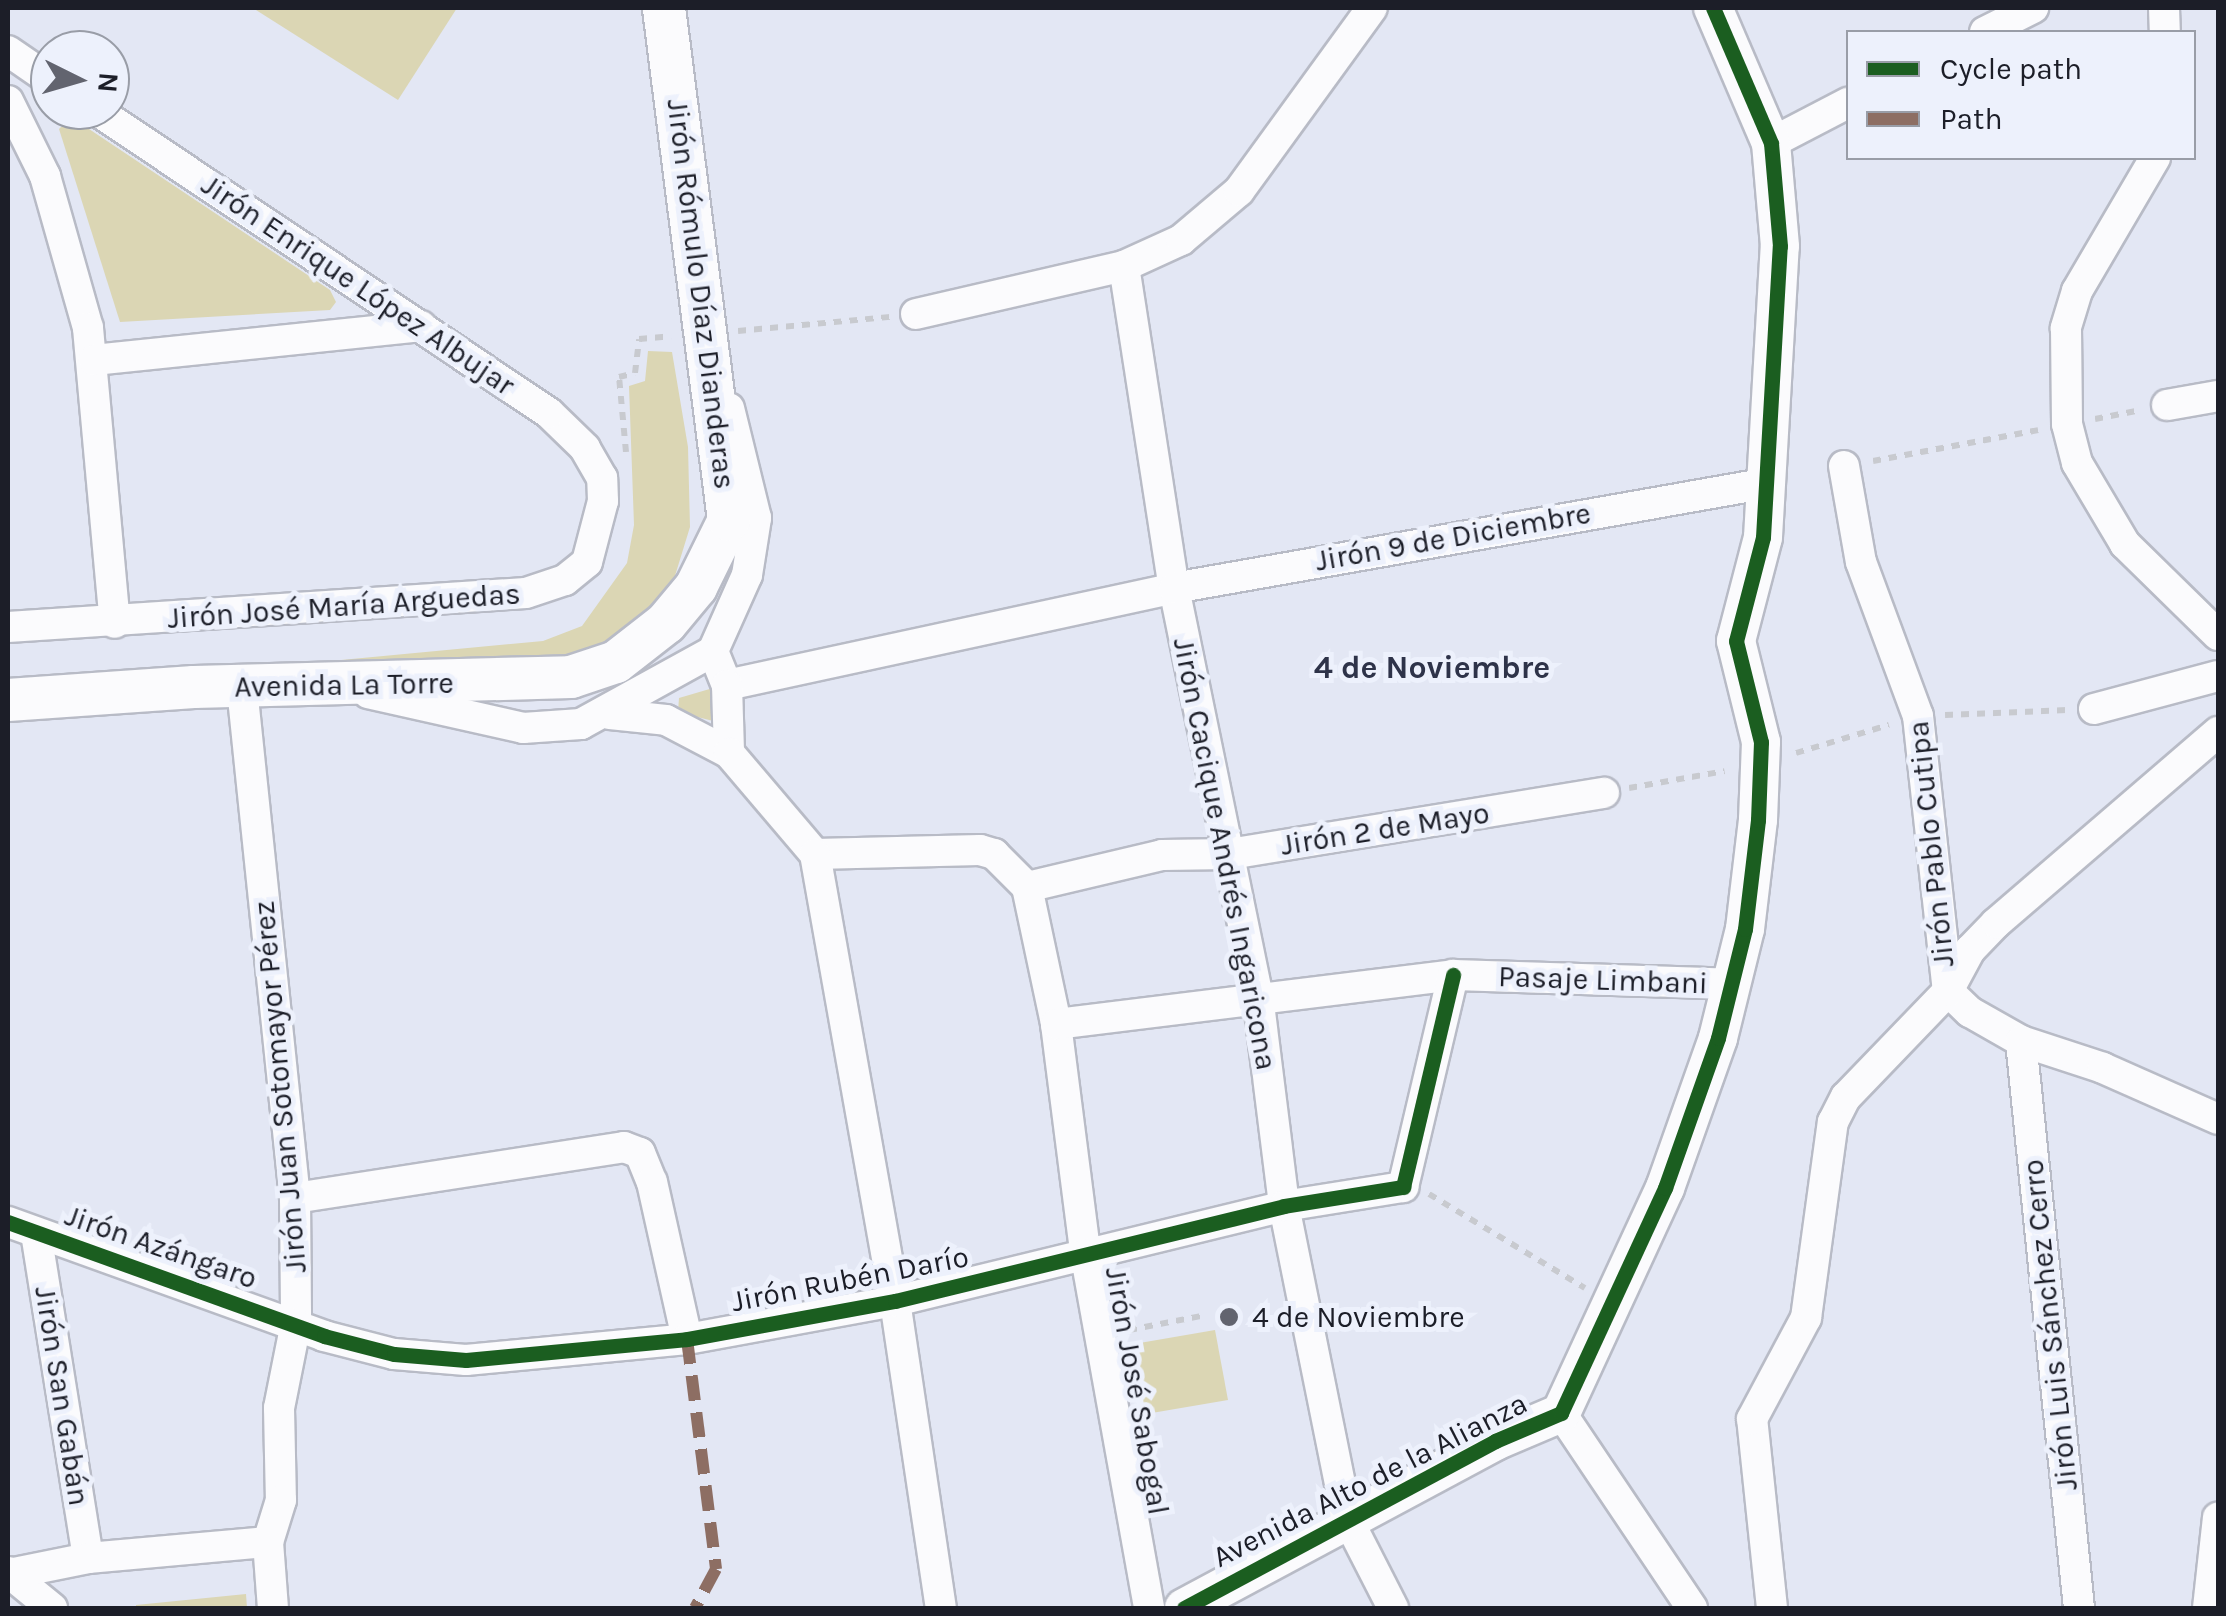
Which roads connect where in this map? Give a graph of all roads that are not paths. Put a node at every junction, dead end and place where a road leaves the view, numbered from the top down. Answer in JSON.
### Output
{"nodes":[{"id":1,"x":664,"y":8,"type":"edge"},
{"id":2,"x":1372,"y":8,"type":"edge"},
{"id":3,"x":1713,"y":8,"type":"edge"},
{"id":4,"x":2033,"y":8,"type":"edge"},
{"id":5,"x":1989,"y":30,"type":"edge"},
{"id":6,"x":8,"y":51,"type":"edge"},
{"id":7,"x":30,"y":66,"type":"edge"},
{"id":8,"x":8,"y":101,"type":"edge"},
{"id":9,"x":1846,"y":103,"type":"edge"},
{"id":10,"x":126,"y":130,"type":"edge"},
{"id":11,"x":1771,"y":142,"type":"junction"},
{"id":12,"x":2154,"y":160,"type":"edge"},
{"id":13,"x":1124,"y":266,"type":"junction"},
{"id":14,"x":916,"y":314,"type":"road end"},
{"id":15,"x":422,"y":326,"type":"junction"},
{"id":16,"x":696,"y":341,"type":"junction"},
{"id":17,"x":94,"y":360,"type":"junction"},
{"id":18,"x":2218,"y":396,"type":"edge"},
{"id":19,"x":2167,"y":405,"type":"road end"},
{"id":20,"x":1844,"y":466,"type":"road end"},
{"id":21,"x":602,"y":478,"type":"joint"},
{"id":22,"x":1768,"y":483,"type":"junction"},
{"id":23,"x":1174,"y":588,"type":"junction"},
{"id":24,"x":115,"y":623,"type":"junction"},
{"id":25,"x":666,"y":624,"type":"joint"},
{"id":26,"x":8,"y":627,"type":"edge"},
{"id":27,"x":2218,"y":635,"type":"edge"},
{"id":28,"x":714,"y":651,"type":"junction"},
{"id":29,"x":2218,"y":676,"type":"edge"},
{"id":30,"x":327,"y":684,"type":"junction"},
{"id":31,"x":726,"y":685,"type":"junction"},
{"id":32,"x":242,"y":688,"type":"junction"},
{"id":33,"x":8,"y":700,"type":"edge"},
{"id":34,"x":2094,"y":709,"type":"road end"},
{"id":35,"x":610,"y":714,"type":"junction"},
{"id":36,"x":2218,"y":732,"type":"edge"},
{"id":37,"x":729,"y":753,"type":"junction"},
{"id":38,"x":1604,"y":793,"type":"road end"},
{"id":39,"x":814,"y":854,"type":"junction"},
{"id":40,"x":1230,"y":854,"type":"junction"},
{"id":41,"x":1026,"y":887,"type":"junction"},
{"id":42,"x":1453,"y":975,"type":"junction"},
{"id":43,"x":1734,"y":984,"type":"junction"},
{"id":44,"x":1948,"y":991,"type":"junction"},
{"id":45,"x":1258,"y":996,"type":"junction"},
{"id":46,"x":1056,"y":1024,"type":"junction"},
{"id":47,"x":2021,"y":1041,"type":"junction"},
{"id":48,"x":2218,"y":1120,"type":"edge"},
{"id":49,"x":296,"y":1198,"type":"junction"},
{"id":50,"x":1284,"y":1206,"type":"junction"},
{"id":51,"x":22,"y":1228,"type":"edge"},
{"id":52,"x":1086,"y":1257,"type":"junction"},
{"id":53,"x":896,"y":1300,"type":"junction"},
{"id":54,"x":296,"y":1323,"type":"junction"},
{"id":55,"x":687,"y":1339,"type":"junction"},
{"id":56,"x":1561,"y":1413,"type":"junction"},
{"id":57,"x":1347,"y":1518,"type":"junction"},
{"id":58,"x":2218,"y":1518,"type":"edge"},
{"id":59,"x":268,"y":1542,"type":"junction"},
{"id":60,"x":88,"y":1558,"type":"junction"},
{"id":61,"x":8,"y":1573,"type":"edge"},
{"id":62,"x":52,"y":1608,"type":"edge"},
{"id":63,"x":273,"y":1608,"type":"edge"},
{"id":64,"x":941,"y":1608,"type":"edge"},
{"id":65,"x":1149,"y":1608,"type":"edge"},
{"id":66,"x":1184,"y":1608,"type":"edge"},
{"id":67,"x":1393,"y":1608,"type":"edge"},
{"id":68,"x":1692,"y":1608,"type":"edge"},
{"id":69,"x":1772,"y":1608,"type":"edge"},
{"id":70,"x":2079,"y":1608,"type":"edge"},
{"id":71,"x":2208,"y":1608,"type":"edge"}],
"edges":[{"from":1,"to":16,"type":"main road","name":"Jirón Rómulo Díaz Dianderas"},
{"from":2,"to":13,"type":"street"},
{"from":3,"to":11,"type":"street","name":"Avenida Alto de la Alianza"},
{"from":4,"to":5,"type":"street"},
{"from":6,"to":7,"type":"street"},
{"from":8,"to":17,"type":"street"},
{"from":9,"to":11,"type":"street"},
{"from":10,"to":15,"type":"street","name":"Jirón Enrique López Albujar"},
{"from":11,"to":22,"type":"street","name":"Avenida Alto de la Alianza"},
{"from":12,"to":27,"type":"street"},
{"from":13,"to":14,"type":"street"},
{"from":13,"to":23,"type":"street","name":"Jirón Cacique Andrés Ingaricona"},
{"from":15,"to":17,"type":"street"},
{"from":15,"to":21,"type":"street","name":"Jirón Enrique López Albujar"},
{"from":16,"to":25,"type":"main road","name":"Jirón Rómulo Díaz Dianderas"},
{"from":16,"to":28,"type":"street"},
{"from":17,"to":24,"type":"street"},
{"from":18,"to":19,"type":"street"},
{"from":20,"to":44,"type":"street","name":"Jirón Pablo Cutipa"},
{"from":21,"to":24,"type":"street","name":"Jirón José María Arguedas"},
{"from":22,"to":23,"type":"street","name":"Jirón 9 de Diciembre"},
{"from":22,"to":43,"type":"street","name":"Avenida Alto de la Alianza"},
{"from":23,"to":31,"type":"street","name":"Jirón 9 de Diciembre"},
{"from":23,"to":40,"type":"street","name":"Jirón Cacique Andrés Ingaricona"},
{"from":24,"to":26,"type":"street","name":"Jirón José María Arguedas"},
{"from":25,"to":30,"type":"main road","name":"Avenida La Torre"},
{"from":28,"to":31,"type":"street"},
{"from":28,"to":35,"type":"street"},
{"from":29,"to":34,"type":"street"},
{"from":30,"to":32,"type":"main road","name":"Avenida La Torre"},
{"from":30,"to":35,"type":"street"},
{"from":31,"to":37,"type":"street"},
{"from":32,"to":33,"type":"main road","name":"Avenida La Torre"},
{"from":32,"to":49,"type":"street","name":"Jirón Juan Sotomayor Pérez"},
{"from":35,"to":37,"type":"street"},
{"from":36,"to":44,"type":"street"},
{"from":37,"to":39,"type":"street"},
{"from":38,"to":40,"type":"street","name":"Jirón 2 de Mayo"},
{"from":39,"to":41,"type":"street"},
{"from":39,"to":53,"type":"street"},
{"from":40,"to":41,"type":"street","name":"Jirón 2 de Mayo"},
{"from":40,"to":45,"type":"street","name":"Jirón Cacique Andrés Ingaricona"},
{"from":41,"to":46,"type":"street","name":"Jirón José Sabogal"},
{"from":42,"to":43,"type":"street","name":"Pasaje Limbani"},
{"from":42,"to":45,"type":"street","name":"Pasaje Limbani"},
{"from":42,"to":50,"type":"street","name":"Jirón Rubén Darío"},
{"from":43,"to":56,"type":"street","name":"Avenida Alto de la Alianza"},
{"from":44,"to":47,"type":"street","name":"Jirón Pablo Cutipa"},
{"from":44,"to":69,"type":"street"},
{"from":45,"to":46,"type":"street","name":"Pasaje Limbani"},
{"from":45,"to":50,"type":"street","name":"Jirón Cacique Andrés Ingaricona"},
{"from":46,"to":52,"type":"street","name":"Jirón José Sabogal"},
{"from":47,"to":48,"type":"street","name":"Jirón Pablo Cutipa"},
{"from":47,"to":70,"type":"street","name":"Jirón Luis Sánchez Cerro"},
{"from":49,"to":54,"type":"street","name":"Jirón Juan Sotomayor Pérez"},
{"from":49,"to":55,"type":"street"},
{"from":50,"to":52,"type":"street","name":"Jirón Rubén Darío"},
{"from":50,"to":57,"type":"street","name":"Jirón Cacique Andrés Ingaricona"},
{"from":51,"to":54,"type":"street","name":"Jirón Azángaro"},
{"from":51,"to":60,"type":"street","name":"Jirón San Gabán"},
{"from":52,"to":53,"type":"street","name":"Jirón Rubén Darío"},
{"from":52,"to":65,"type":"street","name":"Jirón José Sabogal"},
{"from":53,"to":55,"type":"street","name":"Jirón Rubén Darío"},
{"from":53,"to":64,"type":"street"},
{"from":54,"to":55,"type":"street","name":"Jirón Rubén Darío"},
{"from":54,"to":59,"type":"street","name":"Jirón Juan Sotomayor Pérez"},
{"from":56,"to":57,"type":"street","name":"Avenida Alto de la Alianza"},
{"from":56,"to":68,"type":"street"},
{"from":57,"to":66,"type":"street","name":"Avenida Alto de la Alianza"},
{"from":57,"to":67,"type":"street","name":"Jirón Cacique Andrés Ingaricona"},
{"from":58,"to":71,"type":"street"},
{"from":59,"to":60,"type":"street"},
{"from":59,"to":63,"type":"street"},
{"from":60,"to":61,"type":"street"},
{"from":61,"to":62,"type":"street"}]}
